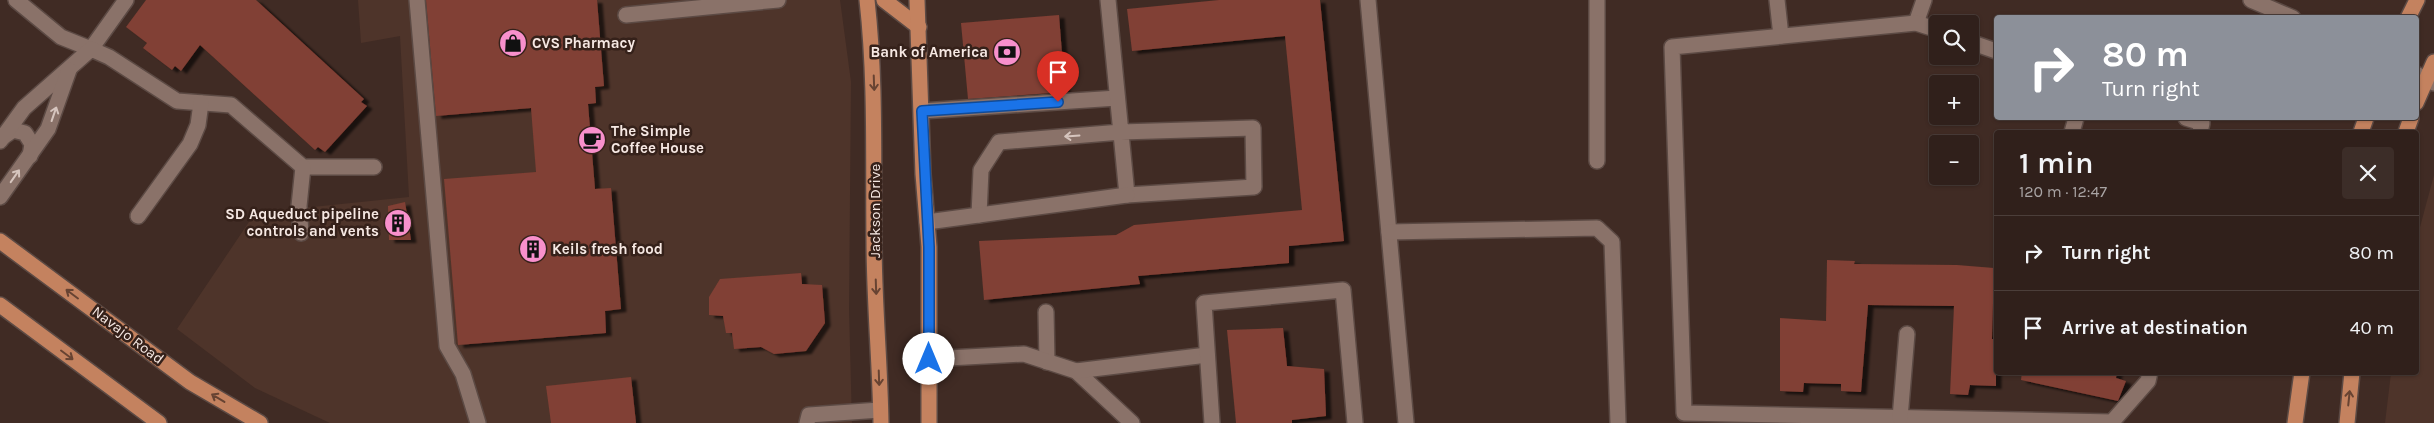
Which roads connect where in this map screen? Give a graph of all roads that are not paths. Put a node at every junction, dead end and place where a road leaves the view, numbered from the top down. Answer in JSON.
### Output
{"nodes":[{"id":1,"x":16,"y":0,"type":"edge"},
{"id":2,"x":126,"y":0,"type":"edge"},
{"id":3,"x":417,"y":0,"type":"edge"},
{"id":4,"x":778,"y":0,"type":"edge"},
{"id":5,"x":867,"y":0,"type":"edge"},
{"id":6,"x":884,"y":0,"type":"edge"},
{"id":7,"x":917,"y":0,"type":"edge"},
{"id":8,"x":1108,"y":0,"type":"edge"},
{"id":9,"x":1368,"y":0,"type":"edge"},
{"id":10,"x":1597,"y":0,"type":"edge"},
{"id":11,"x":1778,"y":0,"type":"edge"},
{"id":12,"x":1924,"y":0,"type":"edge"},
{"id":13,"x":2251,"y":0,"type":"edge"},
{"id":14,"x":2417,"y":0,"type":"edge"},
{"id":15,"x":626,"y":15,"type":"dead end"},
{"id":16,"x":2286,"y":15,"type":"edge"},
{"id":17,"x":2410,"y":15,"type":"edge"},
{"id":18,"x":1916,"y":23,"type":"junction"},
{"id":19,"x":919,"y":27,"type":"junction"},
{"id":20,"x":1929,"y":27,"type":"edge"},
{"id":21,"x":1782,"y":36,"type":"junction"},
{"id":22,"x":1979,"y":45,"type":"edge"},
{"id":23,"x":92,"y":48,"type":"junction"},
{"id":24,"x":1994,"y":50,"type":"edge"},
{"id":25,"x":2434,"y":62,"type":"edge"},
{"id":26,"x":70,"y":68,"type":"junction"},
{"id":27,"x":2425,"y":79,"type":"edge"},
{"id":28,"x":2419,"y":95,"type":"edge"},
{"id":29,"x":1117,"y":98,"type":"junction"},
{"id":30,"x":201,"y":103,"type":"junction"},
{"id":31,"x":922,"y":111,"type":"junction"},
{"id":32,"x":2192,"y":120,"type":"edge"},
{"id":33,"x":2200,"y":130,"type":"edge"},
{"id":34,"x":1121,"y":132,"type":"junction"},
{"id":35,"x":1,"y":139,"type":"edge"},
{"id":36,"x":30,"y":156,"type":"junction"},
{"id":37,"x":1597,"y":161,"type":"dead end"},
{"id":38,"x":303,"y":167,"type":"junction"},
{"id":39,"x":374,"y":167,"type":"dead end"},
{"id":40,"x":1127,"y":195,"type":"junction"},
{"id":41,"x":0,"y":197,"type":"edge"},
{"id":42,"x":978,"y":215,"type":"junction"},
{"id":43,"x":138,"y":216,"type":"dead end"},
{"id":44,"x":927,"y":222,"type":"junction"},
{"id":45,"x":1389,"y":232,"type":"junction"},
{"id":46,"x":301,"y":233,"type":"dead end"},
{"id":47,"x":0,"y":241,"type":"edge"},
{"id":48,"x":0,"y":305,"type":"edge"},
{"id":49,"x":1046,"y":312,"type":"dead end"},
{"id":50,"x":1907,"y":334,"type":"dead end"},
{"id":51,"x":1207,"y":355,"type":"junction"},
{"id":52,"x":929,"y":359,"type":"junction"},
{"id":53,"x":1047,"y":362,"type":"junction"},
{"id":54,"x":1076,"y":371,"type":"junction"},
{"id":55,"x":2149,"y":375,"type":"edge"},
{"id":56,"x":2302,"y":375,"type":"edge"},
{"id":57,"x":2352,"y":375,"type":"edge"},
{"id":58,"x":881,"y":416,"type":"edge"},
{"id":59,"x":1900,"y":418,"type":"junction"},
{"id":60,"x":159,"y":423,"type":"edge"},
{"id":61,"x":260,"y":423,"type":"edge"},
{"id":62,"x":478,"y":423,"type":"edge"},
{"id":63,"x":807,"y":423,"type":"edge"},
{"id":64,"x":929,"y":423,"type":"edge"},
{"id":65,"x":1132,"y":423,"type":"edge"},
{"id":66,"x":1212,"y":423,"type":"edge"},
{"id":67,"x":1355,"y":423,"type":"edge"},
{"id":68,"x":1406,"y":423,"type":"edge"},
{"id":69,"x":1618,"y":423,"type":"edge"},
{"id":70,"x":2295,"y":423,"type":"edge"},
{"id":71,"x":2347,"y":423,"type":"edge"}],
"edges":[{"from":1,"to":23,"type":"street"},
{"from":2,"to":23,"type":"street"},
{"from":3,"to":62,"type":"street"},
{"from":4,"to":15,"type":"street"},
{"from":5,"to":58,"type":"main road","name":"Jackson Drive","one_way":true},
{"from":6,"to":19,"type":"main road"},
{"from":7,"to":19,"type":"main road"},
{"from":8,"to":29,"type":"street"},
{"from":9,"to":45,"type":"street"},
{"from":10,"to":37,"type":"street"},
{"from":11,"to":21,"type":"street"},
{"from":12,"to":18,"type":"street"},
{"from":13,"to":16,"type":"street"},
{"from":14,"to":17,"type":"main road"},
{"from":18,"to":20,"type":"street"},
{"from":18,"to":21,"type":"street"},
{"from":19,"to":31,"type":"main road"},
{"from":21,"to":59,"type":"street"},
{"from":22,"to":24,"type":"street"},
{"from":23,"to":26,"type":"street"},
{"from":23,"to":30,"type":"street"},
{"from":25,"to":27,"type":"main road"},
{"from":26,"to":35,"type":"street"},
{"from":36,"to":26,"type":"street","one_way":true},
{"from":27,"to":28,"type":"main road"},
{"from":29,"to":31,"type":"street"},
{"from":29,"to":34,"type":"street"},
{"from":30,"to":38,"type":"street"},
{"from":30,"to":43,"type":"street"},
{"from":31,"to":44,"type":"main road"},
{"from":32,"to":33,"type":"street"},
{"from":34,"to":40,"type":"street"},
{"from":34,"to":40,"type":"street"},
{"from":34,"to":42,"type":"street","one_way":true},
{"from":35,"to":36,"type":"street"},
{"from":41,"to":36,"type":"street","one_way":true},
{"from":38,"to":39,"type":"street"},
{"from":38,"to":46,"type":"street"},
{"from":40,"to":42,"type":"street"},
{"from":42,"to":44,"type":"street"},
{"from":44,"to":52,"type":"main road"},
{"from":45,"to":68,"type":"street"},
{"from":45,"to":69,"type":"street"},
{"from":61,"to":47,"type":"main road","name":"Navajo Road","one_way":true},
{"from":48,"to":60,"type":"main road","one_way":true},
{"from":49,"to":53,"type":"street"},
{"from":50,"to":59,"type":"street"},
{"from":51,"to":54,"type":"street"},
{"from":51,"to":66,"type":"street"},
{"from":51,"to":67,"type":"street"},
{"from":52,"to":53,"type":"street"},
{"from":52,"to":64,"type":"main road"},
{"from":53,"to":54,"type":"street"},
{"from":54,"to":65,"type":"street"},
{"from":55,"to":59,"type":"street"},
{"from":56,"to":70,"type":"main road"},
{"from":71,"to":57,"type":"main road","one_way":true},
{"from":58,"to":63,"type":"street"}]}
